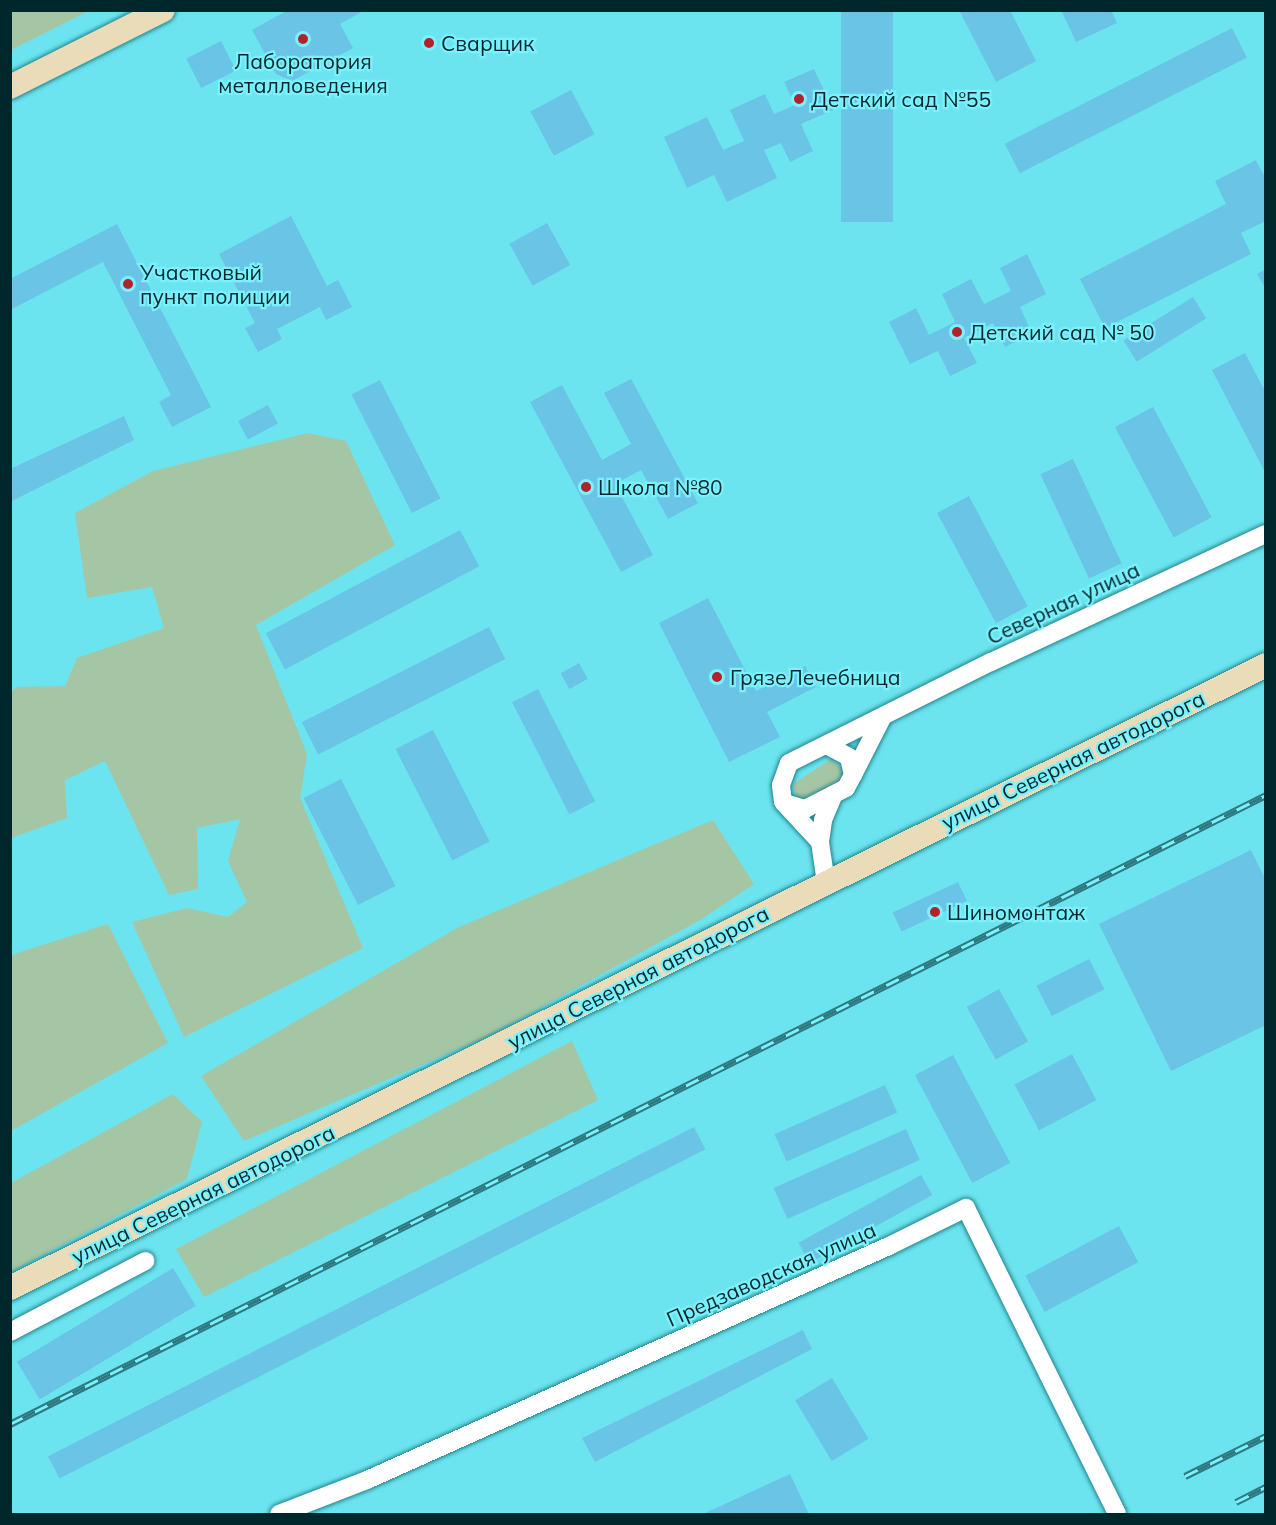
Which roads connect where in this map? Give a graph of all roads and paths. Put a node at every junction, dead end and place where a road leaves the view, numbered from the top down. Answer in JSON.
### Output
{"nodes":[{"id":1,"x":163,"y":10,"type":"edge"},
{"id":2,"x":10,"y":87,"type":"edge"},
{"id":3,"x":1266,"y":534,"type":"edge"},
{"id":4,"x":1266,"y":665,"type":"edge"},
{"id":5,"x":882,"y":718,"type":"junction"},
{"id":6,"x":826,"y":746,"type":"junction"},
{"id":7,"x":853,"y":775,"type":"junction"},
{"id":8,"x":833,"y":796,"type":"junction"},
{"id":9,"x":783,"y":802,"type":"junction"},
{"id":10,"x":820,"y":842,"type":"junction"},
{"id":11,"x":826,"y":883,"type":"junction"},
{"id":12,"x":145,"y":1261,"type":"dead end"},
{"id":13,"x":10,"y":1288,"type":"edge"},
{"id":14,"x":10,"y":1332,"type":"edge"},
{"id":15,"x":279,"y":1515,"type":"edge"},
{"id":16,"x":1117,"y":1515,"type":"edge"}],
"edges":[{"from":1,"to":2,"type":"main road"},
{"from":3,"to":5,"type":"street","name":"Северная улица"},
{"from":4,"to":11,"type":"main road","name":"улица Северная автодорога"},
{"from":5,"to":6,"type":"street","name":"Северная улица"},
{"from":5,"to":7,"type":"street"},
{"from":6,"to":7,"type":"street"},
{"from":6,"to":9,"type":"street"},
{"from":7,"to":8,"type":"street"},
{"from":8,"to":9,"type":"street"},
{"from":8,"to":10,"type":"street"},
{"from":9,"to":10,"type":"street"},
{"from":10,"to":11,"type":"street"},
{"from":11,"to":13,"type":"main road","name":"улица Северная автодорога"},
{"from":12,"to":14,"type":"street"},
{"from":15,"to":16,"type":"street","name":"Предзаводская улица"}]}
